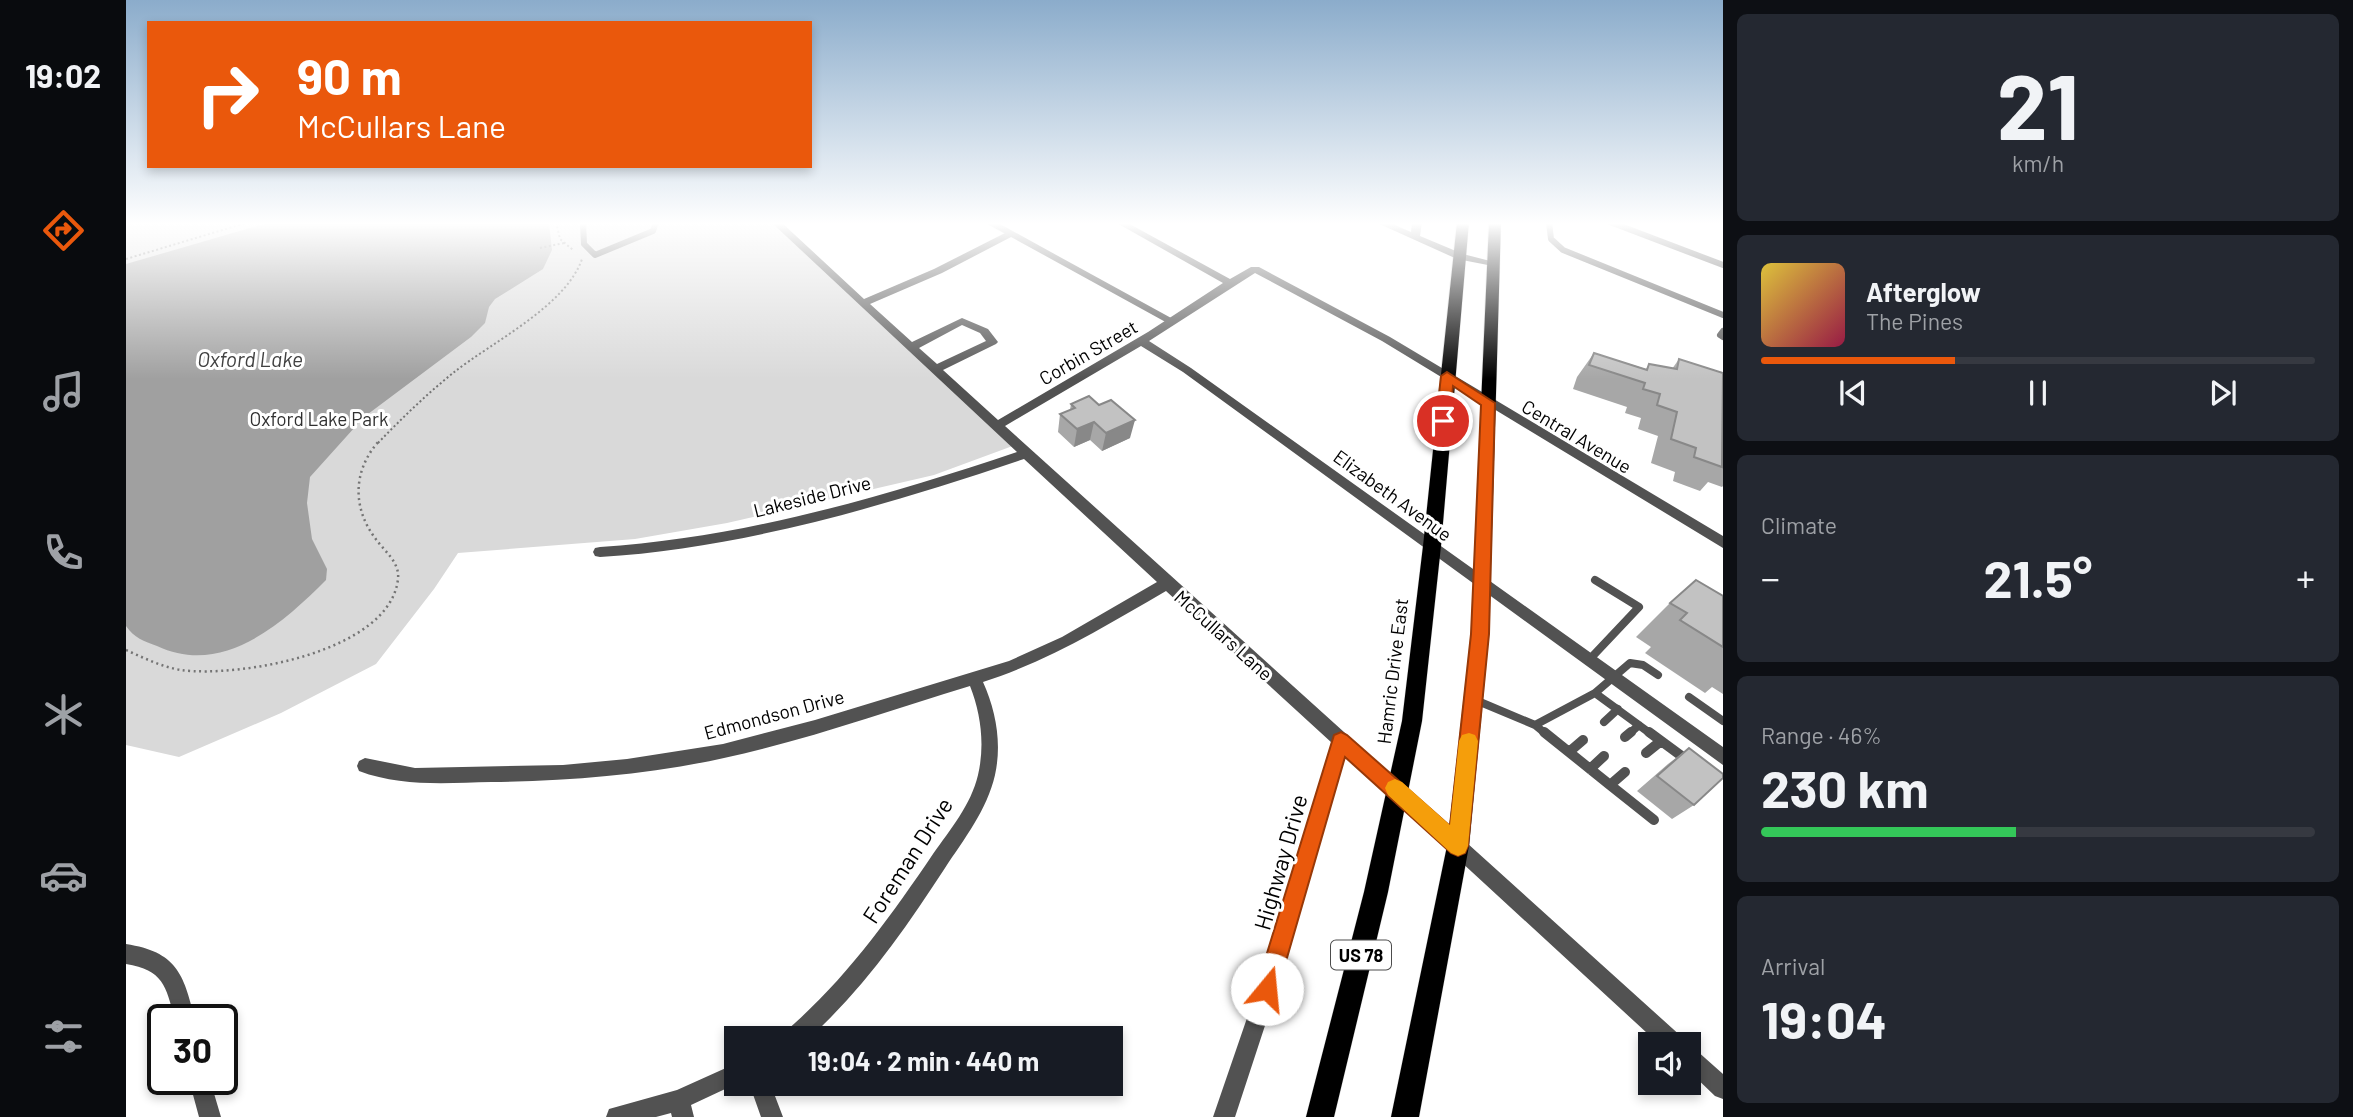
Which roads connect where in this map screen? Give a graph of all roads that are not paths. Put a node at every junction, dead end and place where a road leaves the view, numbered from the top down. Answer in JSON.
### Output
{"nodes":[{"id":1,"x":832,"y":274,"type":"edge"},
{"id":2,"x":931,"y":274,"type":"edge"},
{"id":3,"x":1084,"y":274,"type":"edge"},
{"id":4,"x":1214,"y":274,"type":"edge"},
{"id":5,"x":1244,"y":274,"type":"edge"},
{"id":6,"x":1265,"y":274,"type":"edge"},
{"id":7,"x":1458,"y":274,"type":"edge"},
{"id":8,"x":1493,"y":274,"type":"edge"},
{"id":9,"x":1622,"y":274,"type":"edge"},
{"id":10,"x":1228,"y":282,"type":"junction"},
{"id":11,"x":863,"y":303,"type":"junction"},
{"id":12,"x":1723,"y":315,"type":"edge"},
{"id":13,"x":1172,"y":322,"type":"junction"},
{"id":14,"x":1723,"y":331,"type":"edge"},
{"id":15,"x":1723,"y":337,"type":"edge"},
{"id":16,"x":1141,"y":341,"type":"junction"},
{"id":17,"x":912,"y":347,"type":"junction"},
{"id":18,"x":936,"y":369,"type":"junction"},
{"id":19,"x":1447,"y":376,"type":"junction"},
{"id":20,"x":1488,"y":403,"type":"junction"},
{"id":21,"x":998,"y":425,"type":"junction"},
{"id":22,"x":1028,"y":453,"type":"junction"},
{"id":23,"x":1723,"y":543,"type":"edge"},
{"id":24,"x":1432,"y":546,"type":"junction"},
{"id":25,"x":600,"y":552,"type":"dead end"},
{"id":26,"x":1595,"y":580,"type":"dead end"},
{"id":27,"x":1167,"y":583,"type":"junction"},
{"id":28,"x":1483,"y":586,"type":"junction"},
{"id":29,"x":1588,"y":661,"type":"junction"},
{"id":30,"x":1658,"y":675,"type":"dead end"},
{"id":31,"x":974,"y":678,"type":"junction"},
{"id":32,"x":1612,"y":678,"type":"junction"},
{"id":33,"x":1595,"y":693,"type":"junction"},
{"id":34,"x":1689,"y":697,"type":"dead end"},
{"id":35,"x":1473,"y":699,"type":"junction"},
{"id":36,"x":1618,"y":709,"type":"junction"},
{"id":37,"x":1723,"y":721,"type":"edge"},
{"id":38,"x":1604,"y":722,"type":"dead end"},
{"id":39,"x":1535,"y":725,"type":"junction"},
{"id":40,"x":1639,"y":725,"type":"junction"},
{"id":41,"x":1625,"y":737,"type":"dead end"},
{"id":42,"x":1583,"y":740,"type":"dead end"},
{"id":43,"x":1341,"y":741,"type":"junction"},
{"id":44,"x":1661,"y":741,"type":"junction"},
{"id":45,"x":1569,"y":752,"type":"junction"},
{"id":46,"x":1646,"y":753,"type":"dead end"},
{"id":47,"x":1713,"y":755,"type":"edge"},
{"id":48,"x":1604,"y":756,"type":"dead end"},
{"id":49,"x":365,"y":766,"type":"dead end"},
{"id":50,"x":1695,"y":766,"type":"edge"},
{"id":51,"x":1590,"y":769,"type":"junction"},
{"id":52,"x":1625,"y":772,"type":"dead end"},
{"id":53,"x":1610,"y":786,"type":"junction"},
{"id":54,"x":1399,"y":792,"type":"junction"},
{"id":55,"x":1654,"y":820,"type":"dead end"},
{"id":56,"x":1458,"y":846,"type":"junction"},
{"id":57,"x":126,"y":954,"type":"edge"},
{"id":58,"x":181,"y":1004,"type":"edge"},
{"id":59,"x":806,"y":1026,"type":"edge"},
{"id":60,"x":1662,"y":1032,"type":"edge"},
{"id":61,"x":1701,"y":1067,"type":"edge"},
{"id":62,"x":724,"y":1081,"type":"edge"},
{"id":63,"x":1723,"y":1088,"type":"edge"},
{"id":64,"x":204,"y":1095,"type":"edge"},
{"id":65,"x":764,"y":1096,"type":"edge"},
{"id":66,"x":681,"y":1108,"type":"edge"},
{"id":67,"x":210,"y":1117,"type":"edge"},
{"id":68,"x":617,"y":1117,"type":"edge"},
{"id":69,"x":772,"y":1117,"type":"edge"},
{"id":70,"x":1224,"y":1117,"type":"edge"},
{"id":71,"x":1320,"y":1117,"type":"edge"},
{"id":72,"x":1405,"y":1117,"type":"edge"}],
"edges":[{"from":1,"to":11,"type":"street","name":"McCullars Lane"},
{"from":2,"to":11,"type":"street"},
{"from":3,"to":13,"type":"lane"},
{"from":4,"to":10,"type":"street"},
{"from":5,"to":10,"type":"street","name":"Central Avenue"},
{"from":6,"to":19,"type":"street","name":"Central Avenue"},
{"from":7,"to":19,"type":"main road","name":"Hamric Drive East","number":"US 78"},
{"from":8,"to":20,"type":"main road"},
{"from":9,"to":12,"type":"lane"},
{"from":10,"to":13,"type":"street","name":"Corbin Street"},
{"from":11,"to":17,"type":"street","name":"McCullars Lane"},
{"from":13,"to":16,"type":"street","name":"Corbin Street"},
{"from":14,"to":15,"type":"lane"},
{"from":16,"to":21,"type":"street","name":"Corbin Street"},
{"from":16,"to":24,"type":"street","name":"Elizabeth Avenue"},
{"from":17,"to":18,"type":"street","name":"McCullars Lane"},
{"from":17,"to":18,"type":"street"},
{"from":18,"to":21,"type":"street","name":"McCullars Lane"},
{"from":19,"to":20,"type":"street","name":"Central Avenue"},
{"from":19,"to":24,"type":"main road","name":"Hamric Drive East","number":"US 78"},
{"from":20,"to":23,"type":"street","name":"Central Avenue"},
{"from":20,"to":28,"type":"main road"},
{"from":21,"to":22,"type":"street","name":"McCullars Lane"},
{"from":22,"to":25,"type":"street","name":"Lakeside Drive"},
{"from":22,"to":27,"type":"street","name":"McCullars Lane"},
{"from":24,"to":28,"type":"street","name":"Elizabeth Avenue"},
{"from":24,"to":54,"type":"main road","name":"Hamric Drive East","number":"US 78"},
{"from":26,"to":29,"type":"lane"},
{"from":27,"to":31,"type":"street","name":"Edmondson Drive"},
{"from":27,"to":43,"type":"street","name":"McCullars Lane"},
{"from":28,"to":29,"type":"street","name":"Elizabeth Avenue"},
{"from":28,"to":35,"type":"main road"},
{"from":29,"to":32,"type":"street","name":"Elizabeth Avenue"},
{"from":30,"to":32,"type":"lane"},
{"from":31,"to":49,"type":"street","name":"Edmondson Drive"},
{"from":31,"to":59,"type":"street","name":"Foreman Drive"},
{"from":32,"to":33,"type":"lane"},
{"from":32,"to":47,"type":"street","name":"Elizabeth Avenue"},
{"from":33,"to":36,"type":"lane"},
{"from":33,"to":39,"type":"lane"},
{"from":34,"to":37,"type":"lane"},
{"from":35,"to":39,"type":"lane"},
{"from":35,"to":56,"type":"main road"},
{"from":36,"to":38,"type":"lane"},
{"from":36,"to":40,"type":"lane"},
{"from":39,"to":45,"type":"lane"},
{"from":40,"to":41,"type":"lane"},
{"from":40,"to":44,"type":"lane"},
{"from":42,"to":45,"type":"lane"},
{"from":43,"to":54,"type":"street","name":"McCullars Lane"},
{"from":43,"to":70,"type":"street","name":"Highway Drive"},
{"from":44,"to":46,"type":"lane"},
{"from":44,"to":50,"type":"lane"},
{"from":45,"to":51,"type":"lane"},
{"from":48,"to":51,"type":"lane"},
{"from":51,"to":53,"type":"lane"},
{"from":52,"to":53,"type":"lane"},
{"from":53,"to":55,"type":"lane"},
{"from":54,"to":56,"type":"street","name":"McCullars Lane"},
{"from":54,"to":71,"type":"main road","name":"Hamric Drive East","number":"US 78"},
{"from":56,"to":60,"type":"street","name":"McCullars Lane"},
{"from":56,"to":72,"type":"main road"},
{"from":57,"to":58,"type":"street"},
{"from":61,"to":63,"type":"street"},
{"from":62,"to":66,"type":"street"},
{"from":64,"to":67,"type":"street"},
{"from":65,"to":69,"type":"street"},
{"from":66,"to":68,"type":"street"}]}
